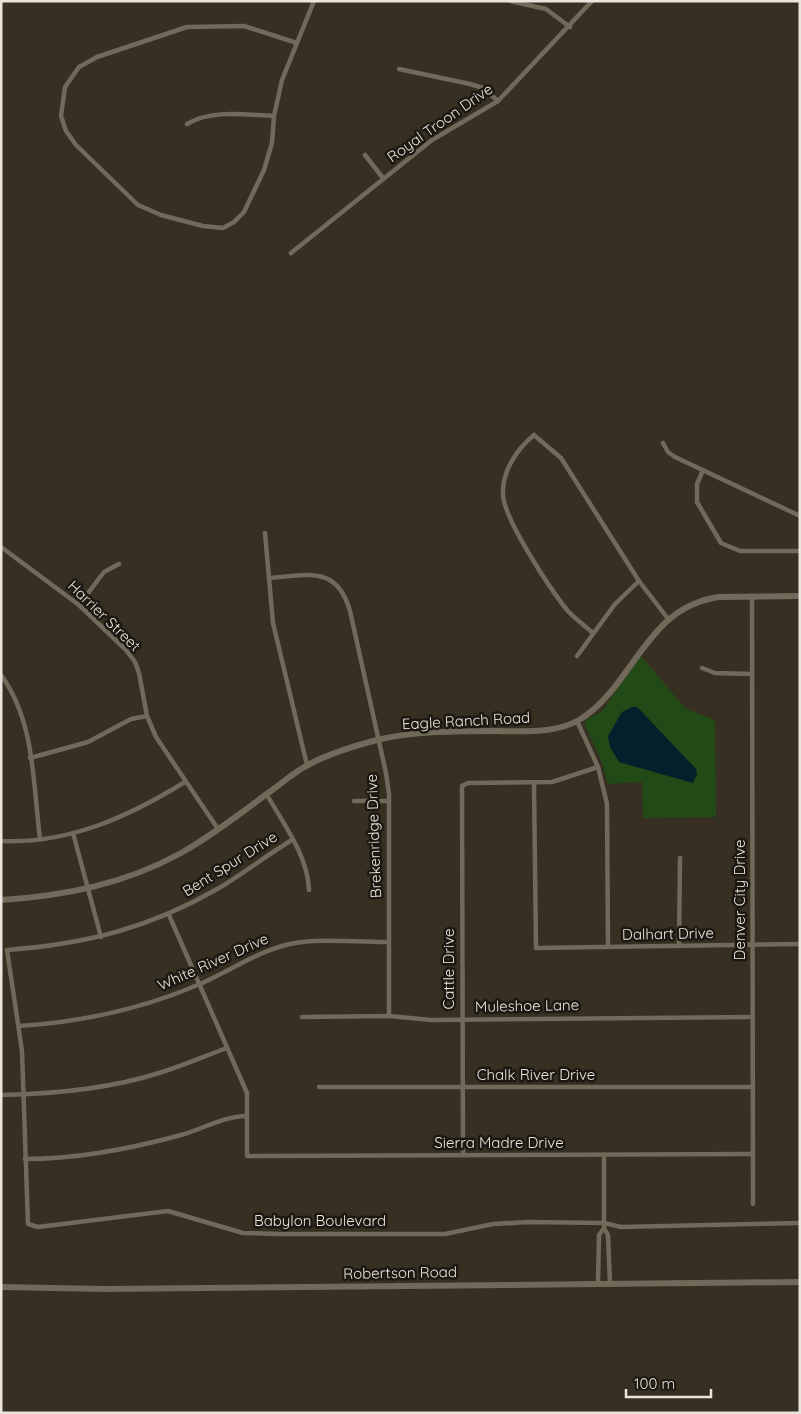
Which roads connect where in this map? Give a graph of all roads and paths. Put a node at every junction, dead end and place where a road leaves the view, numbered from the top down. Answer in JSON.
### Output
{"nodes":[{"id":1,"x":314,"y":1,"type":"edge"},
{"id":2,"x":510,"y":1,"type":"edge"},
{"id":3,"x":592,"y":1,"type":"edge"},
{"id":4,"x":570,"y":27,"type":"junction"},
{"id":5,"x":297,"y":43,"type":"junction"},
{"id":6,"x":399,"y":69,"type":"dead end"},
{"id":7,"x":498,"y":101,"type":"junction"},
{"id":8,"x":274,"y":116,"type":"junction"},
{"id":9,"x":187,"y":124,"type":"dead end"},
{"id":10,"x":365,"y":155,"type":"dead end"},
{"id":11,"x":383,"y":178,"type":"junction"},
{"id":12,"x":291,"y":253,"type":"dead end"},
{"id":13,"x":535,"y":429,"type":"dead end"},
{"id":14,"x":534,"y":435,"type":"junction"},
{"id":15,"x":663,"y":443,"type":"dead end"},
{"id":16,"x":703,"y":470,"type":"junction"},
{"id":17,"x":800,"y":516,"type":"edge"},
{"id":18,"x":265,"y":533,"type":"dead end"},
{"id":19,"x":1,"y":547,"type":"edge"},
{"id":20,"x":800,"y":551,"type":"edge"},
{"id":21,"x":119,"y":564,"type":"dead end"},
{"id":22,"x":268,"y":578,"type":"junction"},
{"id":23,"x":640,"y":581,"type":"junction"},
{"id":24,"x":752,"y":596,"type":"junction"},
{"id":25,"x":800,"y":596,"type":"edge"},
{"id":26,"x":79,"y":605,"type":"junction"},
{"id":27,"x":669,"y":620,"type":"junction"},
{"id":28,"x":593,"y":633,"type":"junction"},
{"id":29,"x":577,"y":656,"type":"dead end"},
{"id":30,"x":702,"y":668,"type":"dead end"},
{"id":31,"x":752,"y":674,"type":"junction"},
{"id":32,"x":1,"y":675,"type":"edge"},
{"id":33,"x":147,"y":716,"type":"junction"},
{"id":34,"x":577,"y":721,"type":"junction"},
{"id":35,"x":378,"y":740,"type":"junction"},
{"id":36,"x":30,"y":758,"type":"junction"},
{"id":37,"x":307,"y":765,"type":"junction"},
{"id":38,"x":598,"y":767,"type":"junction"},
{"id":39,"x":185,"y":782,"type":"junction"},
{"id":40,"x":534,"y":784,"type":"junction"},
{"id":41,"x":267,"y":795,"type":"junction"},
{"id":42,"x":354,"y":801,"type":"dead end"},
{"id":43,"x":389,"y":801,"type":"junction"},
{"id":44,"x":218,"y":829,"type":"junction"},
{"id":45,"x":73,"y":833,"type":"junction"},
{"id":46,"x":40,"y":840,"type":"junction"},
{"id":47,"x":292,"y":840,"type":"junction"},
{"id":48,"x":1,"y":841,"type":"edge"},
{"id":49,"x":680,"y":858,"type":"dead end"},
{"id":50,"x":88,"y":889,"type":"junction"},
{"id":51,"x":309,"y":890,"type":"dead end"},
{"id":52,"x":1,"y":900,"type":"edge"},
{"id":53,"x":169,"y":915,"type":"junction"},
{"id":54,"x":101,"y":938,"type":"junction"},
{"id":55,"x":389,"y":942,"type":"junction"},
{"id":56,"x":800,"y":944,"type":"edge"},
{"id":57,"x":752,"y":945,"type":"junction"},
{"id":58,"x":679,"y":946,"type":"junction"},
{"id":59,"x":608,"y":947,"type":"junction"},
{"id":60,"x":200,"y":984,"type":"junction"},
{"id":61,"x":389,"y":1016,"type":"junction"},
{"id":62,"x":302,"y":1017,"type":"dead end"},
{"id":63,"x":753,"y":1017,"type":"junction"},
{"id":64,"x":462,"y":1020,"type":"junction"},
{"id":65,"x":19,"y":1026,"type":"junction"},
{"id":66,"x":227,"y":1048,"type":"junction"},
{"id":67,"x":319,"y":1087,"type":"dead end"},
{"id":68,"x":753,"y":1087,"type":"junction"},
{"id":69,"x":462,"y":1088,"type":"junction"},
{"id":70,"x":1,"y":1095,"type":"edge"},
{"id":71,"x":24,"y":1095,"type":"junction"},
{"id":72,"x":247,"y":1116,"type":"junction"},
{"id":73,"x":752,"y":1154,"type":"junction"},
{"id":74,"x":463,"y":1155,"type":"junction"},
{"id":75,"x":604,"y":1155,"type":"junction"},
{"id":76,"x":25,"y":1159,"type":"junction"},
{"id":77,"x":752,"y":1204,"type":"dead end"},
{"id":78,"x":800,"y":1223,"type":"edge"},
{"id":79,"x":604,"y":1225,"type":"junction"},
{"id":80,"x":800,"y":1282,"type":"edge"},
{"id":81,"x":598,"y":1283,"type":"junction"},
{"id":82,"x":610,"y":1283,"type":"junction"},
{"id":83,"x":1,"y":1287,"type":"edge"}],
"edges":[{"from":1,"to":5,"type":"street"},
{"from":2,"to":4,"type":"street"},
{"from":3,"to":4,"type":"street","name":"Royal Troon Drive"},
{"from":4,"to":7,"type":"street","name":"Royal Troon Drive"},
{"from":5,"to":8,"type":"street"},
{"from":5,"to":8,"type":"street"},
{"from":6,"to":7,"type":"street"},
{"from":7,"to":11,"type":"street","name":"Royal Troon Drive"},
{"from":8,"to":9,"type":"street"},
{"from":10,"to":11,"type":"street"},
{"from":11,"to":12,"type":"street","name":"Royal Troon Drive"},
{"from":13,"to":14,"type":"street"},
{"from":14,"to":23,"type":"street"},
{"from":14,"to":28,"type":"street"},
{"from":15,"to":16,"type":"street"},
{"from":16,"to":17,"type":"street"},
{"from":16,"to":20,"type":"street"},
{"from":18,"to":22,"type":"street"},
{"from":19,"to":26,"type":"street","name":"Harrier Street"},
{"from":21,"to":26,"type":"street"},
{"from":22,"to":35,"type":"street","name":"Brekenridge Drive"},
{"from":22,"to":37,"type":"street"},
{"from":23,"to":27,"type":"street"},
{"from":23,"to":28,"type":"street"},
{"from":24,"to":25,"type":"street","name":"Eagle Ranch Road"},
{"from":24,"to":27,"type":"street","name":"Eagle Ranch Road"},
{"from":24,"to":31,"type":"street","name":"Denver City Drive"},
{"from":26,"to":33,"type":"street","name":"Harrier Street"},
{"from":27,"to":34,"type":"street","name":"Eagle Ranch Road"},
{"from":28,"to":29,"type":"street"},
{"from":30,"to":31,"type":"street"},
{"from":31,"to":57,"type":"street","name":"Denver City Drive"},
{"from":32,"to":36,"type":"street"},
{"from":33,"to":36,"type":"street"},
{"from":33,"to":39,"type":"street","name":"Harrier Street"},
{"from":34,"to":35,"type":"street","name":"Eagle Ranch Road"},
{"from":34,"to":38,"type":"street"},
{"from":35,"to":37,"type":"street","name":"Eagle Ranch Road"},
{"from":35,"to":43,"type":"street","name":"Brekenridge Drive"},
{"from":36,"to":46,"type":"street"},
{"from":37,"to":41,"type":"street","name":"Eagle Ranch Road"},
{"from":38,"to":40,"type":"street"},
{"from":38,"to":59,"type":"street"},
{"from":39,"to":44,"type":"street","name":"Harrier Street"},
{"from":39,"to":45,"type":"street"},
{"from":40,"to":59,"type":"street","name":"Dalhart Drive"},
{"from":40,"to":64,"type":"street","name":"Cattle Drive"},
{"from":41,"to":44,"type":"street","name":"Eagle Ranch Road"},
{"from":41,"to":47,"type":"street"},
{"from":42,"to":43,"type":"street"},
{"from":43,"to":55,"type":"street","name":"Brekenridge Drive"},
{"from":44,"to":50,"type":"street","name":"Eagle Ranch Road"},
{"from":45,"to":46,"type":"street"},
{"from":45,"to":50,"type":"street"},
{"from":46,"to":48,"type":"street"},
{"from":47,"to":51,"type":"street"},
{"from":47,"to":53,"type":"street","name":"Bent Spur Drive"},
{"from":49,"to":58,"type":"street"},
{"from":50,"to":52,"type":"street","name":"Eagle Ranch Road"},
{"from":50,"to":54,"type":"street"},
{"from":53,"to":54,"type":"street","name":"Bent Spur Drive"},
{"from":53,"to":60,"type":"street"},
{"from":54,"to":65,"type":"street","name":"Bent Spur Drive"},
{"from":55,"to":60,"type":"street","name":"White River Drive"},
{"from":55,"to":61,"type":"street","name":"Brekenridge Drive"},
{"from":56,"to":57,"type":"street","name":"Dalhart Drive"},
{"from":57,"to":58,"type":"street","name":"Dalhart Drive"},
{"from":57,"to":63,"type":"street","name":"Denver City Drive"},
{"from":58,"to":59,"type":"street","name":"Dalhart Drive"},
{"from":60,"to":65,"type":"street","name":"White River Drive"},
{"from":60,"to":66,"type":"street"},
{"from":61,"to":62,"type":"street","name":"Muleshoe Lane"},
{"from":61,"to":64,"type":"street","name":"Muleshoe Lane"},
{"from":63,"to":64,"type":"street","name":"Muleshoe Lane"},
{"from":63,"to":68,"type":"street","name":"Denver City Drive"},
{"from":64,"to":69,"type":"street","name":"Cattle Drive"},
{"from":65,"to":71,"type":"street"},
{"from":66,"to":71,"type":"street"},
{"from":66,"to":72,"type":"street"},
{"from":67,"to":69,"type":"street","name":"Chalk River Drive"},
{"from":68,"to":69,"type":"street","name":"Chalk River Drive"},
{"from":68,"to":73,"type":"street","name":"Denver City Drive"},
{"from":69,"to":74,"type":"street","name":"Cattle Drive"},
{"from":70,"to":71,"type":"street"},
{"from":71,"to":76,"type":"street"},
{"from":72,"to":74,"type":"street","name":"Sierra Madre Drive"},
{"from":72,"to":76,"type":"street"},
{"from":73,"to":75,"type":"street","name":"Sierra Madre Drive"},
{"from":73,"to":77,"type":"street","name":"Denver City Drive"},
{"from":74,"to":75,"type":"street","name":"Sierra Madre Drive"},
{"from":75,"to":79,"type":"street"},
{"from":76,"to":79,"type":"street","name":"Babylon Boulevard"},
{"from":78,"to":79,"type":"street"},
{"from":79,"to":81,"type":"street"},
{"from":79,"to":82,"type":"street"},
{"from":80,"to":82,"type":"street","name":"Robertson Road"},
{"from":81,"to":82,"type":"street","name":"Robertson Road"},
{"from":81,"to":83,"type":"street","name":"Robertson Road"}]}
